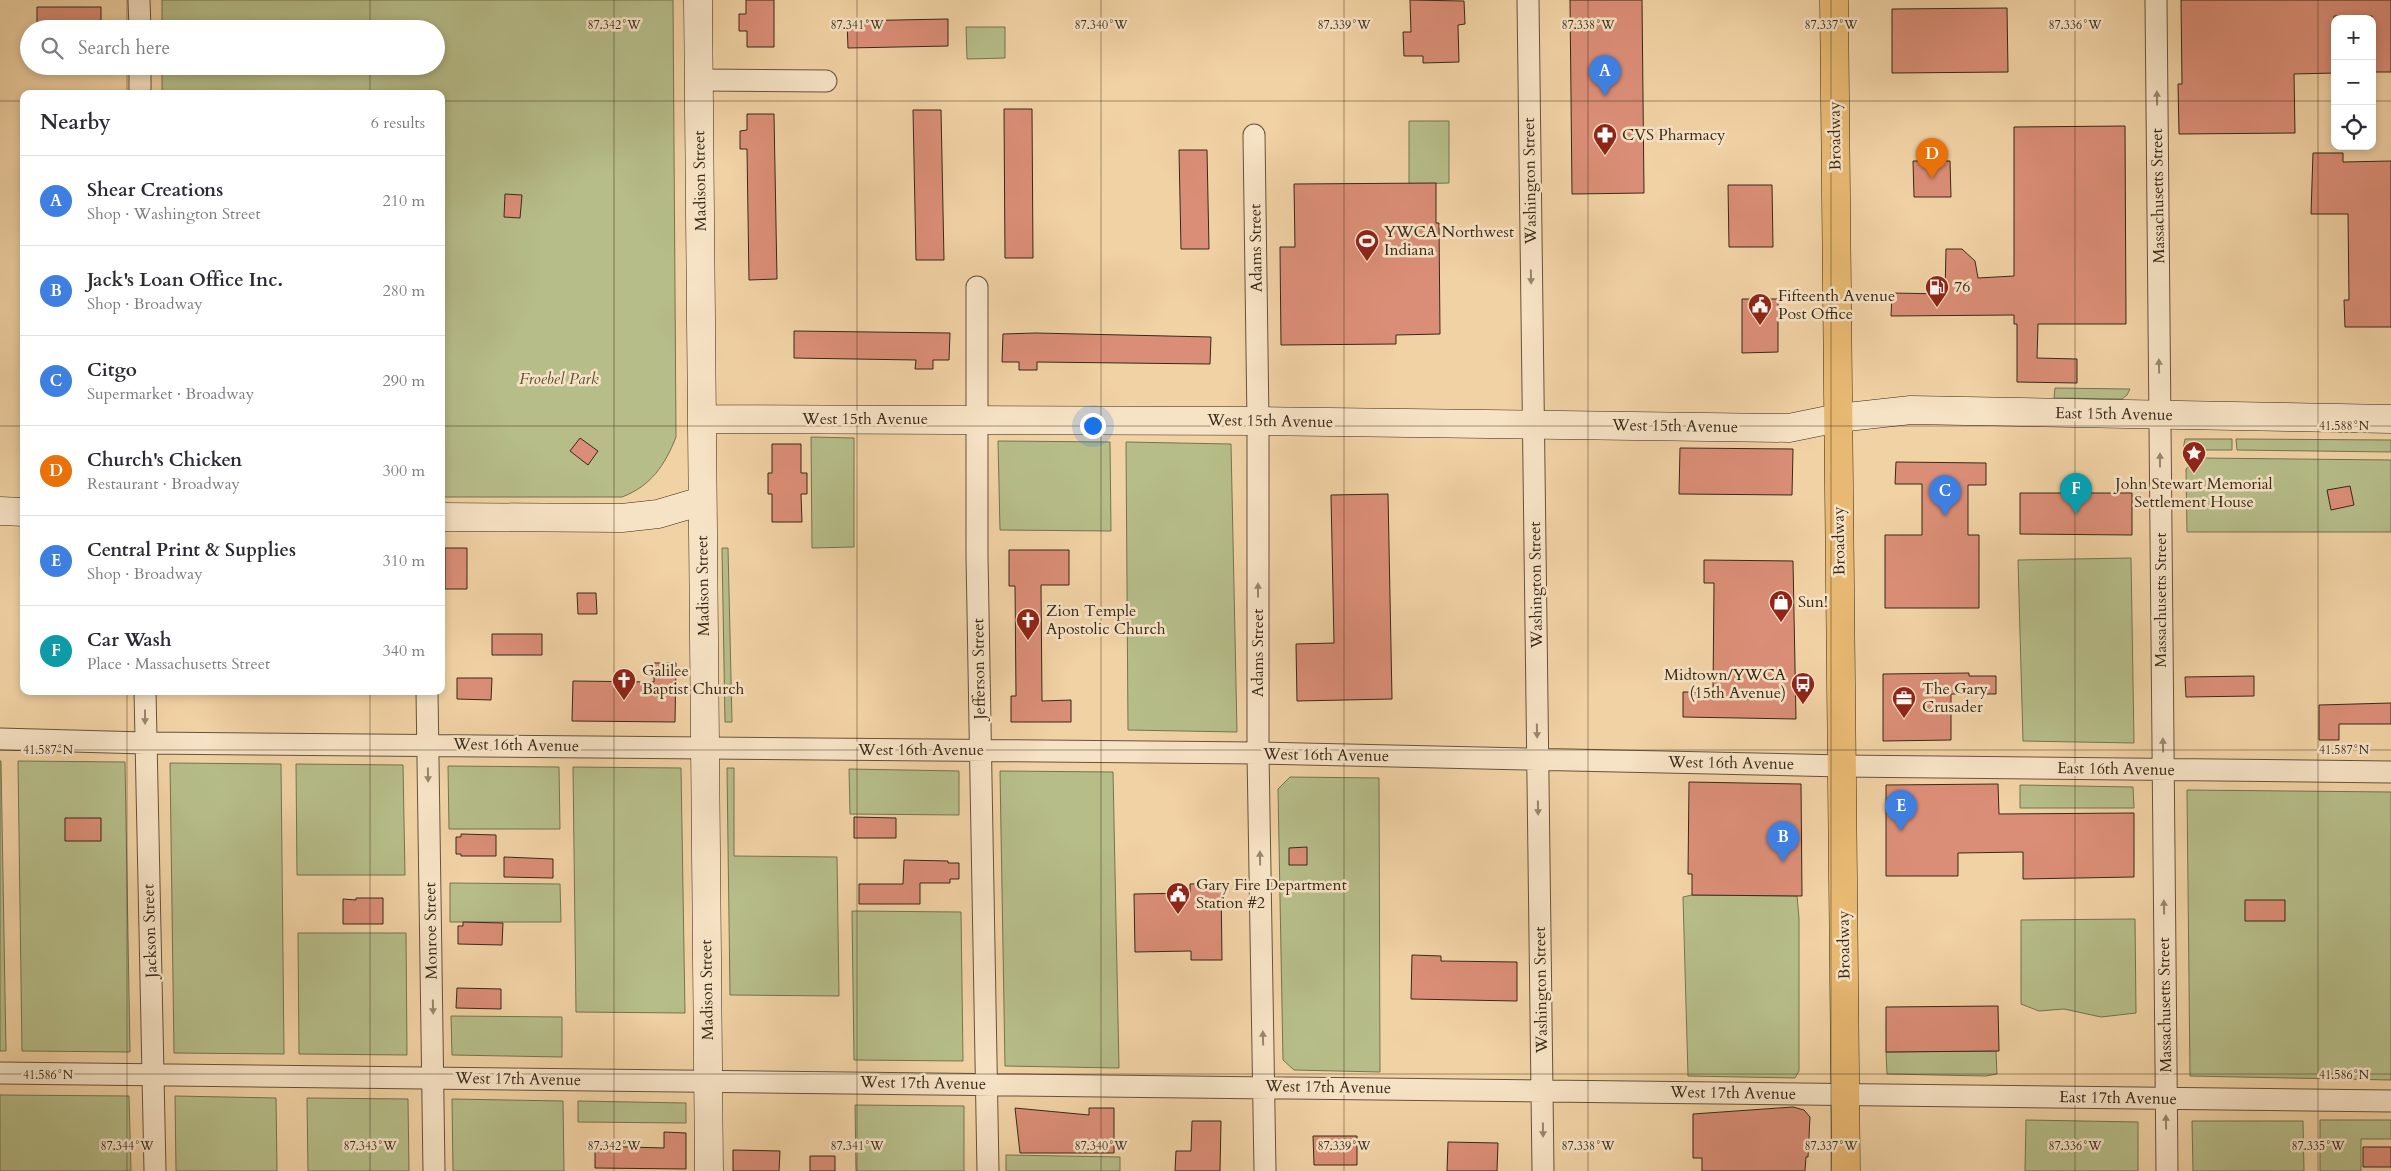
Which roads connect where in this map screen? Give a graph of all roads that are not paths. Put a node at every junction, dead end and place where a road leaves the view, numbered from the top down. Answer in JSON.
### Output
{"nodes":[{"id":1,"x":139,"y":0,"type":"edge"},
{"id":2,"x":698,"y":0,"type":"edge"},
{"id":3,"x":1528,"y":0,"type":"edge"},
{"id":4,"x":1834,"y":0,"type":"edge"},
{"id":5,"x":2156,"y":0,"type":"edge"},
{"id":6,"x":140,"y":20,"type":"edge"},
{"id":7,"x":140,"y":75,"type":"edge"},
{"id":8,"x":699,"y":80,"type":"junction"},
{"id":9,"x":826,"y":81,"type":"dead end"},
{"id":10,"x":140,"y":90,"type":"edge"},
{"id":11,"x":1254,"y":135,"type":"dead end"},
{"id":12,"x":977,"y":287,"type":"dead end"},
{"id":13,"x":2160,"y":415,"type":"junction"},
{"id":14,"x":1838,"y":418,"type":"junction"},
{"id":15,"x":702,"y":419,"type":"junction"},
{"id":16,"x":2391,"y":419,"type":"edge"},
{"id":17,"x":977,"y":420,"type":"junction"},
{"id":18,"x":1258,"y":421,"type":"junction"},
{"id":19,"x":1533,"y":425,"type":"junction"},
{"id":20,"x":702,"y":501,"type":"junction"},
{"id":21,"x":0,"y":511,"type":"edge"},
{"id":22,"x":20,"y":512,"type":"edge"},
{"id":23,"x":445,"y":517,"type":"edge"},
{"id":24,"x":145,"y":695,"type":"edge"},
{"id":25,"x":427,"y":695,"type":"edge"},
{"id":26,"x":0,"y":739,"type":"edge"},
{"id":27,"x":145,"y":743,"type":"junction"},
{"id":28,"x":428,"y":744,"type":"junction"},
{"id":29,"x":705,"y":749,"type":"junction"},
{"id":30,"x":981,"y":750,"type":"junction"},
{"id":31,"x":1258,"y":753,"type":"junction"},
{"id":32,"x":1538,"y":759,"type":"junction"},
{"id":33,"x":1842,"y":766,"type":"junction"},
{"id":34,"x":2163,"y":769,"type":"junction"},
{"id":35,"x":2391,"y":772,"type":"edge"},
{"id":36,"x":0,"y":1073,"type":"edge"},
{"id":37,"x":154,"y":1075,"type":"junction"},
{"id":38,"x":434,"y":1078,"type":"junction"},
{"id":39,"x":708,"y":1081,"type":"junction"},
{"id":40,"x":987,"y":1084,"type":"junction"},
{"id":41,"x":1263,"y":1087,"type":"junction"},
{"id":42,"x":1542,"y":1090,"type":"junction"},
{"id":43,"x":1845,"y":1095,"type":"junction"},
{"id":44,"x":2166,"y":1099,"type":"junction"},
{"id":45,"x":2391,"y":1102,"type":"edge"},
{"id":46,"x":155,"y":1171,"type":"edge"},
{"id":47,"x":434,"y":1171,"type":"edge"},
{"id":48,"x":709,"y":1171,"type":"edge"},
{"id":49,"x":988,"y":1171,"type":"edge"},
{"id":50,"x":1265,"y":1171,"type":"edge"},
{"id":51,"x":1543,"y":1171,"type":"edge"},
{"id":52,"x":1846,"y":1171,"type":"edge"},
{"id":53,"x":2167,"y":1171,"type":"edge"}],
"edges":[{"from":1,"to":6,"type":"street"},
{"from":2,"to":8,"type":"main road","name":"Madison Street"},
{"from":3,"to":19,"type":"street","name":"Washington Street","one_way":true},
{"from":4,"to":14,"type":"main road","name":"Broadway"},
{"from":13,"to":5,"type":"street","name":"Massachusetts Street","one_way":true},
{"from":7,"to":10,"type":"street"},
{"from":8,"to":9,"type":"street"},
{"from":8,"to":15,"type":"main road","name":"Madison Street"},
{"from":11,"to":18,"type":"street","name":"Adams Street"},
{"from":12,"to":17,"type":"street","name":"Jefferson Street"},
{"from":13,"to":14,"type":"main road","name":"East 15th Avenue"},
{"from":13,"to":16,"type":"main road","name":"East 15th Avenue"},
{"from":34,"to":13,"type":"street","name":"Massachusetts Street","one_way":true},
{"from":14,"to":19,"type":"main road","name":"West 15th Avenue"},
{"from":14,"to":33,"type":"main road","name":"Broadway"},
{"from":15,"to":17,"type":"main road","name":"West 15th Avenue"},
{"from":15,"to":20,"type":"main road","name":"Madison Street"},
{"from":17,"to":18,"type":"main road","name":"West 15th Avenue"},
{"from":17,"to":30,"type":"street","name":"Jefferson Street"},
{"from":18,"to":19,"type":"main road","name":"West 15th Avenue"},
{"from":31,"to":18,"type":"street","name":"Adams Street","one_way":true},
{"from":19,"to":32,"type":"street","name":"Washington Street","one_way":true},
{"from":20,"to":23,"type":"main road"},
{"from":20,"to":29,"type":"main road","name":"Madison Street"},
{"from":21,"to":22,"type":"main road"},
{"from":24,"to":27,"type":"street","name":"Jackson Street","one_way":true},
{"from":25,"to":28,"type":"street","name":"Monroe Street"},
{"from":26,"to":27,"type":"street","name":"West 16th Avenue"},
{"from":27,"to":28,"type":"street","name":"West 16th Avenue"},
{"from":27,"to":37,"type":"street","name":"Jackson Street"},
{"from":28,"to":29,"type":"street","name":"West 16th Avenue"},
{"from":28,"to":38,"type":"street","name":"Monroe Street","one_way":true},
{"from":29,"to":30,"type":"street","name":"West 16th Avenue"},
{"from":29,"to":39,"type":"main road","name":"Madison Street"},
{"from":30,"to":31,"type":"street","name":"West 16th Avenue"},
{"from":30,"to":40,"type":"street","name":"Jefferson Street"},
{"from":31,"to":32,"type":"street","name":"West 16th Avenue"},
{"from":41,"to":31,"type":"street","name":"Adams Street","one_way":true},
{"from":32,"to":33,"type":"street","name":"West 16th Avenue"},
{"from":32,"to":42,"type":"street","name":"Washington Street","one_way":true},
{"from":33,"to":34,"type":"street","name":"East 16th Avenue"},
{"from":33,"to":43,"type":"main road","name":"Broadway"},
{"from":34,"to":35,"type":"street","name":"East 16th Avenue"},
{"from":44,"to":34,"type":"street","name":"Massachusetts Street","one_way":true},
{"from":36,"to":37,"type":"street","name":"West 17th Avenue"},
{"from":37,"to":38,"type":"street","name":"West 17th Avenue"},
{"from":37,"to":46,"type":"street","name":"Jackson Street"},
{"from":38,"to":39,"type":"street","name":"West 17th Avenue"},
{"from":38,"to":47,"type":"street","name":"Monroe Street"},
{"from":39,"to":40,"type":"street","name":"West 17th Avenue"},
{"from":39,"to":48,"type":"main road","name":"Madison Street"},
{"from":40,"to":41,"type":"street","name":"West 17th Avenue"},
{"from":40,"to":49,"type":"street","name":"Jefferson Street"},
{"from":41,"to":42,"type":"street","name":"West 17th Avenue"},
{"from":41,"to":50,"type":"street","name":"Adams Street"},
{"from":42,"to":43,"type":"street","name":"West 17th Avenue"},
{"from":42,"to":51,"type":"street","name":"Washington Street","one_way":true},
{"from":43,"to":44,"type":"street","name":"East 17th Avenue"},
{"from":43,"to":52,"type":"main road","name":"Broadway"},
{"from":44,"to":45,"type":"street","name":"East 17th Avenue"},
{"from":53,"to":44,"type":"street","name":"Massachusetts Street","one_way":true}]}
